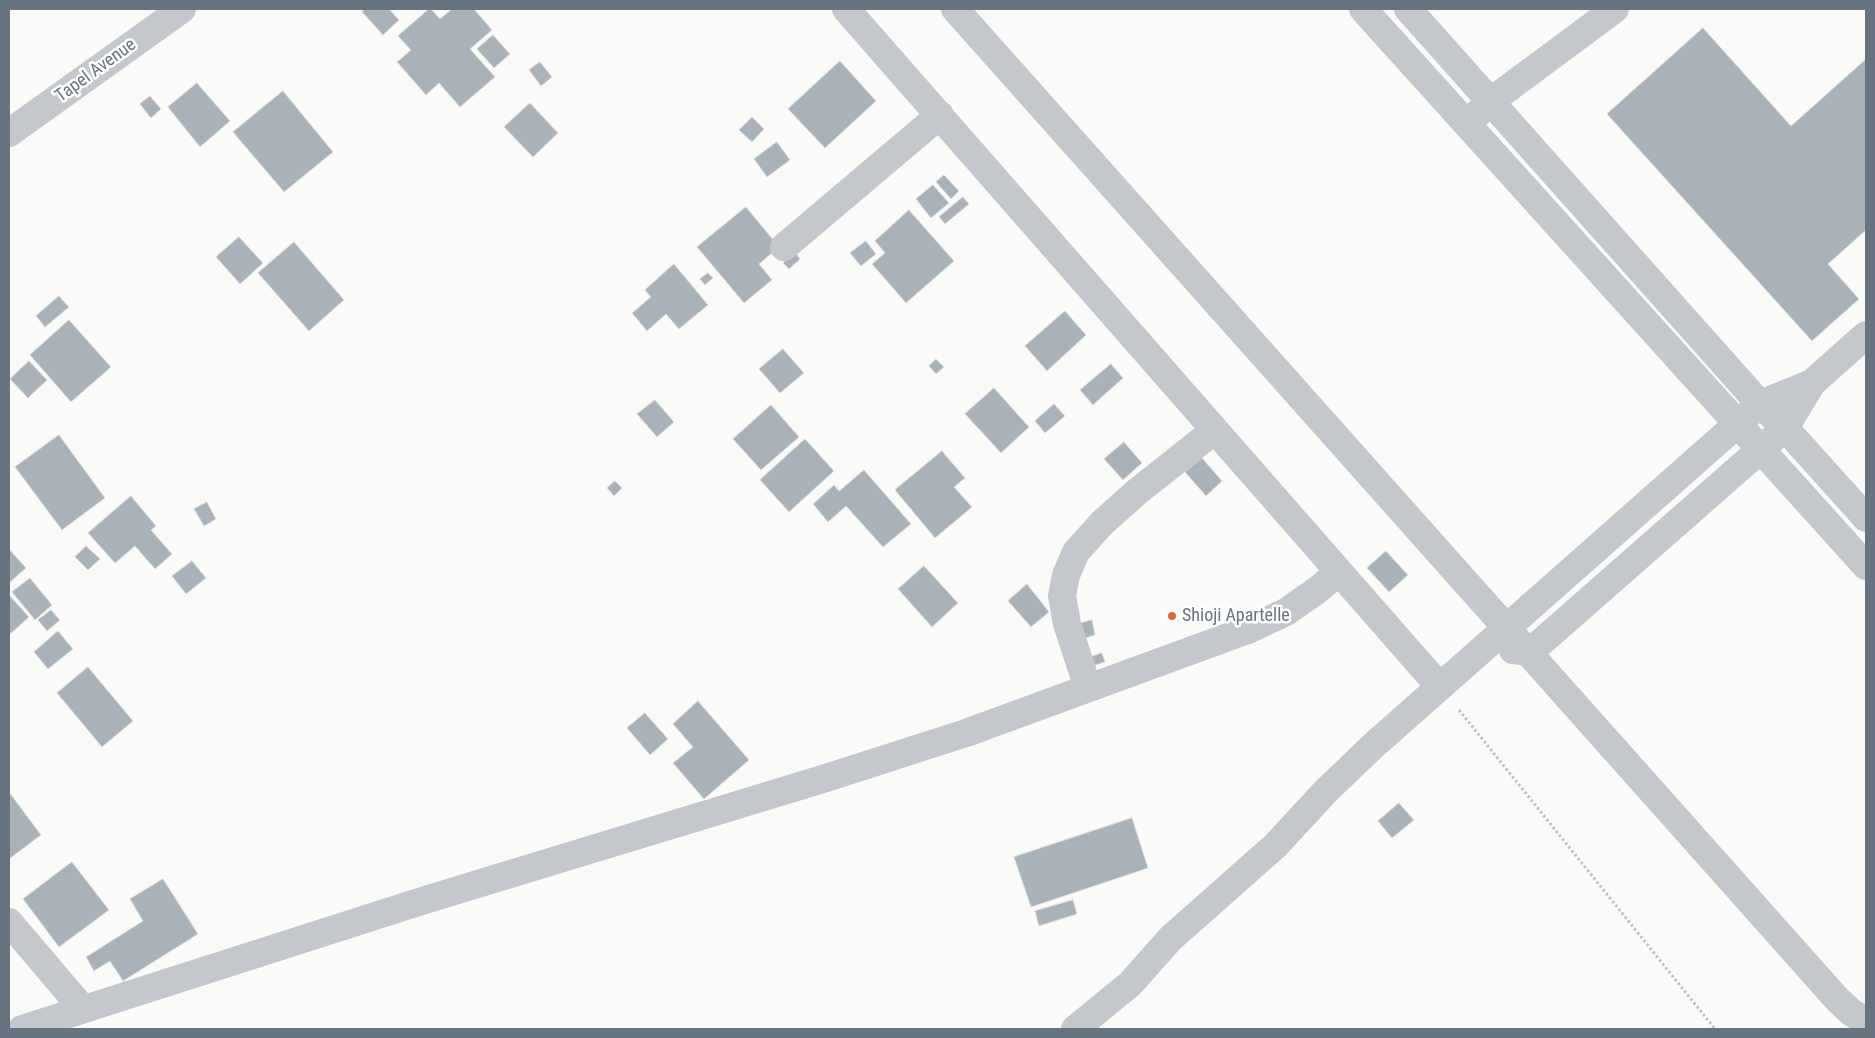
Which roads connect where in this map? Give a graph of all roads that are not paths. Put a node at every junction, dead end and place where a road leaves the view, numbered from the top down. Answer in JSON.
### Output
{"nodes":[{"id":1,"x":182,"y":9,"type":"edge"},
{"id":2,"x":846,"y":9,"type":"edge"},
{"id":3,"x":955,"y":9,"type":"edge"},
{"id":4,"x":1363,"y":9,"type":"edge"},
{"id":5,"x":1408,"y":9,"type":"edge"},
{"id":6,"x":1615,"y":9,"type":"edge"},
{"id":7,"x":1491,"y":101,"type":"junction"},
{"id":8,"x":940,"y":116,"type":"junction"},
{"id":9,"x":1466,"y":123,"type":"junction"},
{"id":10,"x":9,"y":133,"type":"edge"},
{"id":11,"x":784,"y":247,"type":"dead end"},
{"id":12,"x":1866,"y":334,"type":"edge"},
{"id":13,"x":1812,"y":383,"type":"junction"},
{"id":14,"x":1760,"y":404,"type":"junction"},
{"id":15,"x":1738,"y":424,"type":"junction"},
{"id":16,"x":1785,"y":428,"type":"junction"},
{"id":17,"x":1215,"y":430,"type":"junction"},
{"id":18,"x":1760,"y":448,"type":"junction"},
{"id":19,"x":1866,"y":518,"type":"edge"},
{"id":20,"x":1866,"y":566,"type":"edge"},
{"id":21,"x":1339,"y":572,"type":"junction"},
{"id":22,"x":1507,"y":627,"type":"junction"},
{"id":23,"x":1484,"y":648,"type":"junction"},
{"id":24,"x":1530,"y":652,"type":"junction"},
{"id":25,"x":1440,"y":687,"type":"junction"},
{"id":26,"x":1088,"y":688,"type":"junction"},
{"id":27,"x":9,"y":922,"type":"edge"},
{"id":28,"x":83,"y":1009,"type":"junction"},
{"id":29,"x":1866,"y":1021,"type":"edge"},
{"id":30,"x":22,"y":1029,"type":"edge"},
{"id":31,"x":1075,"y":1029,"type":"edge"}],
"edges":[{"from":1,"to":10,"type":"street","name":"Tapel Avenue"},
{"from":2,"to":8,"type":"street"},
{"from":3,"to":22,"type":"street"},
{"from":4,"to":9,"type":"street"},
{"from":5,"to":7,"type":"street"},
{"from":6,"to":7,"type":"street"},
{"from":7,"to":9,"type":"street"},
{"from":7,"to":14,"type":"street"},
{"from":8,"to":11,"type":"street"},
{"from":8,"to":17,"type":"street"},
{"from":9,"to":15,"type":"street"},
{"from":12,"to":13,"type":"street"},
{"from":13,"to":14,"type":"street"},
{"from":13,"to":16,"type":"street"},
{"from":14,"to":15,"type":"street"},
{"from":14,"to":16,"type":"street"},
{"from":15,"to":18,"type":"street"},
{"from":15,"to":22,"type":"street"},
{"from":16,"to":18,"type":"street"},
{"from":16,"to":19,"type":"street"},
{"from":17,"to":21,"type":"street"},
{"from":17,"to":26,"type":"street"},
{"from":18,"to":20,"type":"street"},
{"from":18,"to":24,"type":"street"},
{"from":21,"to":25,"type":"street"},
{"from":21,"to":26,"type":"street"},
{"from":22,"to":23,"type":"street"},
{"from":22,"to":24,"type":"street"},
{"from":23,"to":24,"type":"street"},
{"from":23,"to":25,"type":"street"},
{"from":24,"to":29,"type":"street"},
{"from":25,"to":31,"type":"street"},
{"from":26,"to":28,"type":"street"},
{"from":27,"to":28,"type":"street"},
{"from":28,"to":30,"type":"street"}]}
